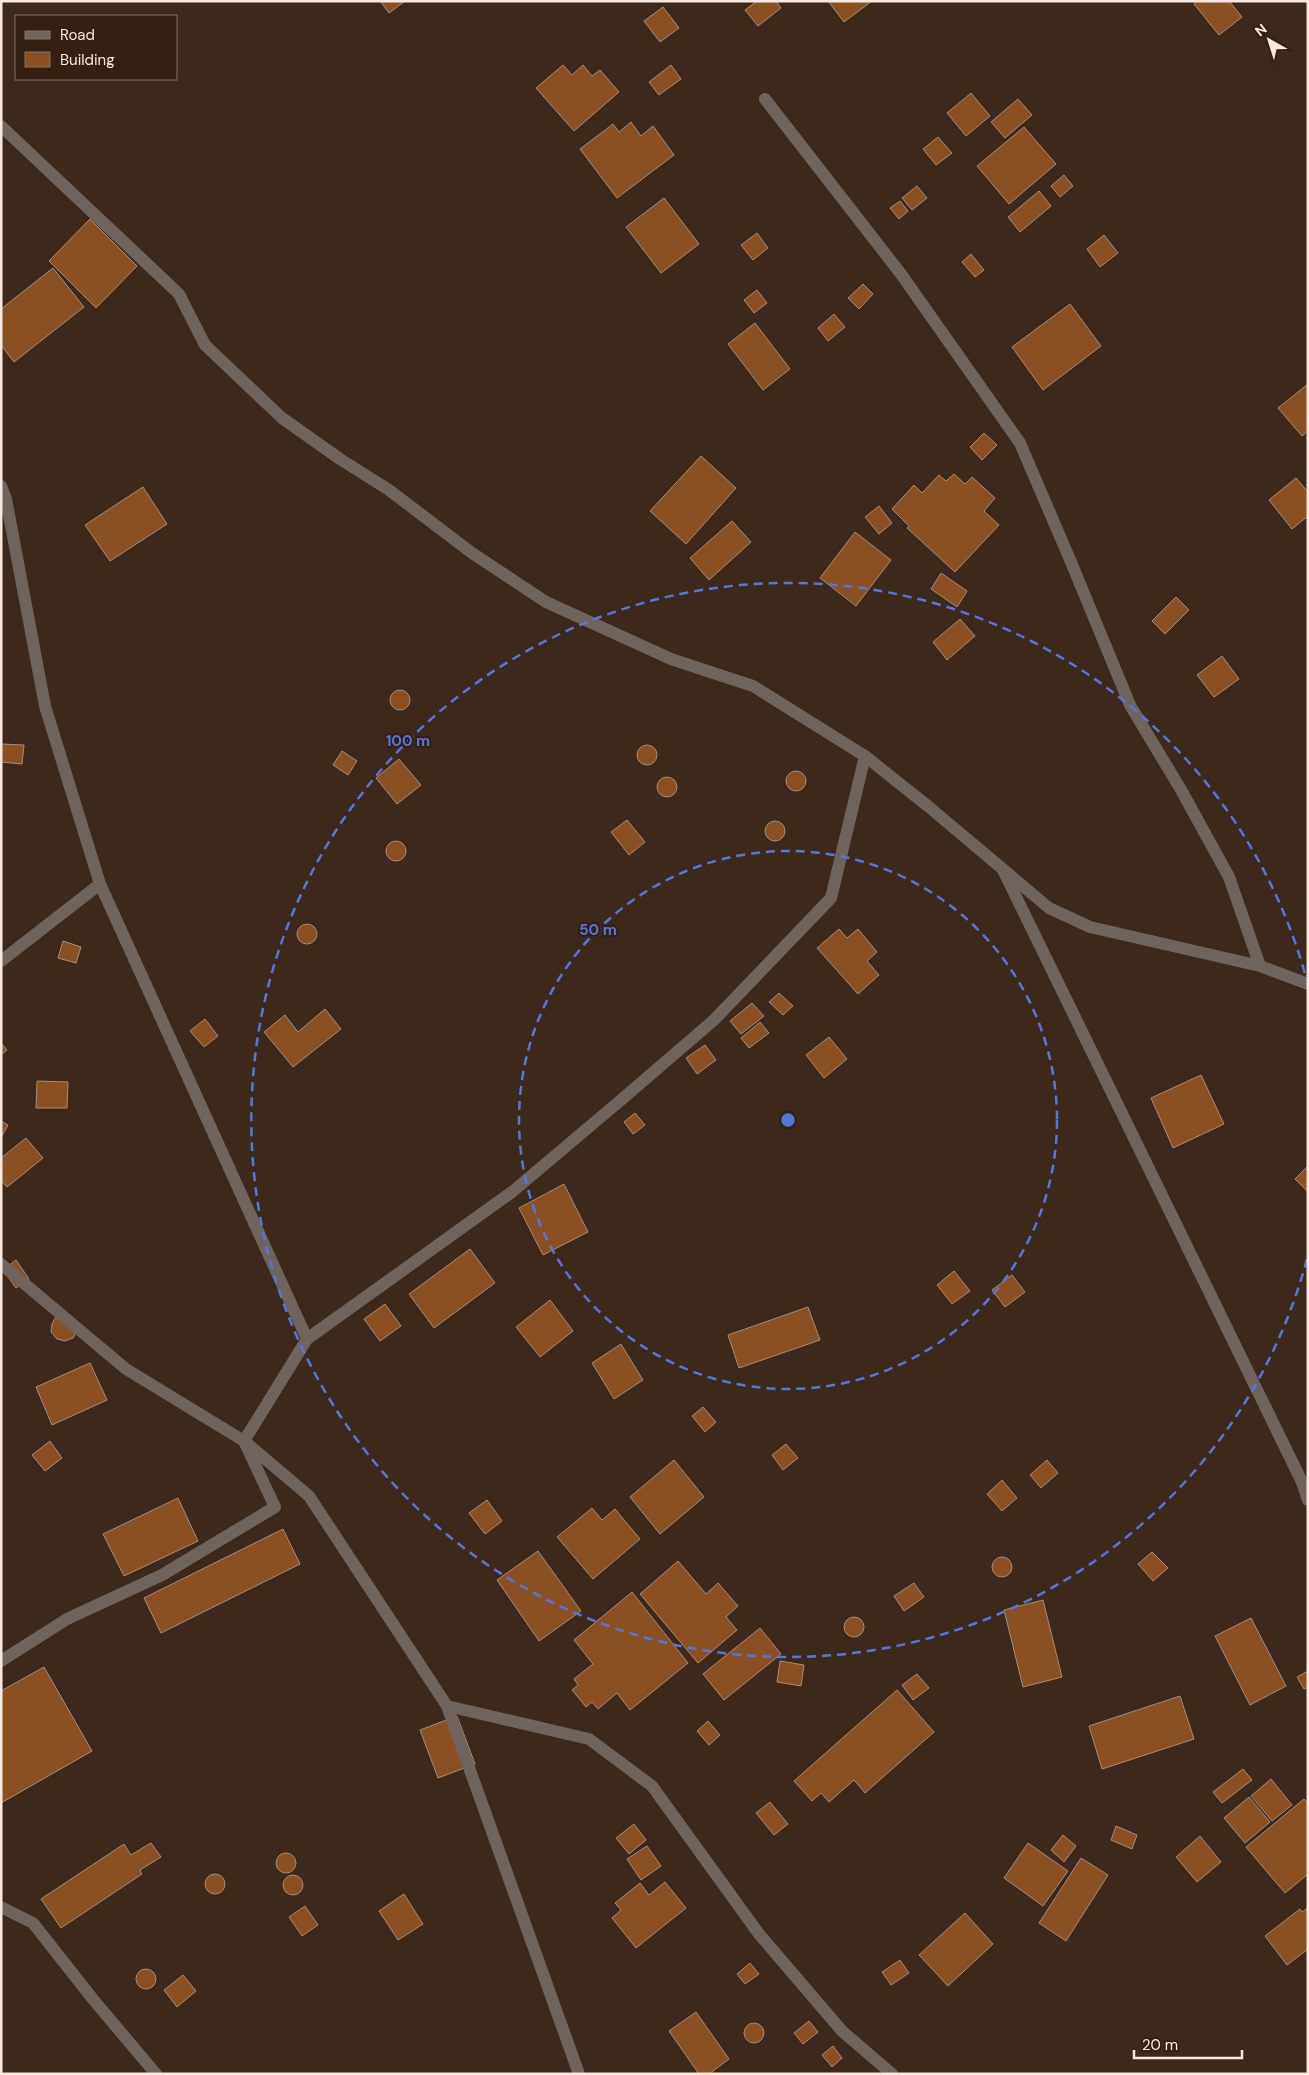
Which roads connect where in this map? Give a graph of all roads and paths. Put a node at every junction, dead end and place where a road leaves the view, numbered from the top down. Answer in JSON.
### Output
{"nodes":[{"id":1,"x":765,"y":99,"type":"dead end"},
{"id":2,"x":1,"y":126,"type":"edge"},
{"id":3,"x":1,"y":486,"type":"edge"},
{"id":4,"x":865,"y":756,"type":"junction"},
{"id":5,"x":1001,"y":866,"type":"junction"},
{"id":6,"x":100,"y":884,"type":"junction"},
{"id":7,"x":1,"y":961,"type":"edge"},
{"id":8,"x":1260,"y":966,"type":"junction"},
{"id":9,"x":1308,"y":984,"type":"edge"},
{"id":10,"x":1,"y":1264,"type":"edge"},
{"id":11,"x":307,"y":1339,"type":"junction"},
{"id":12,"x":244,"y":1441,"type":"junction"},
{"id":13,"x":1308,"y":1500,"type":"edge"},
{"id":14,"x":1,"y":1661,"type":"edge"},
{"id":15,"x":447,"y":1706,"type":"junction"},
{"id":16,"x":1,"y":1907,"type":"edge"},
{"id":17,"x":156,"y":2074,"type":"edge"},
{"id":18,"x":579,"y":2074,"type":"edge"},
{"id":19,"x":892,"y":2074,"type":"edge"}],
"edges":[{"from":1,"to":8,"type":"street"},
{"from":2,"to":4,"type":"street"},
{"from":3,"to":6,"type":"street"},
{"from":4,"to":5,"type":"street"},
{"from":4,"to":11,"type":"street"},
{"from":5,"to":8,"type":"street"},
{"from":5,"to":13,"type":"street"},
{"from":6,"to":7,"type":"street"},
{"from":6,"to":11,"type":"street"},
{"from":8,"to":9,"type":"street"},
{"from":10,"to":12,"type":"street"},
{"from":11,"to":12,"type":"street"},
{"from":12,"to":14,"type":"street"},
{"from":12,"to":15,"type":"street"},
{"from":15,"to":18,"type":"street"},
{"from":15,"to":19,"type":"street"},
{"from":16,"to":17,"type":"street"}]}
